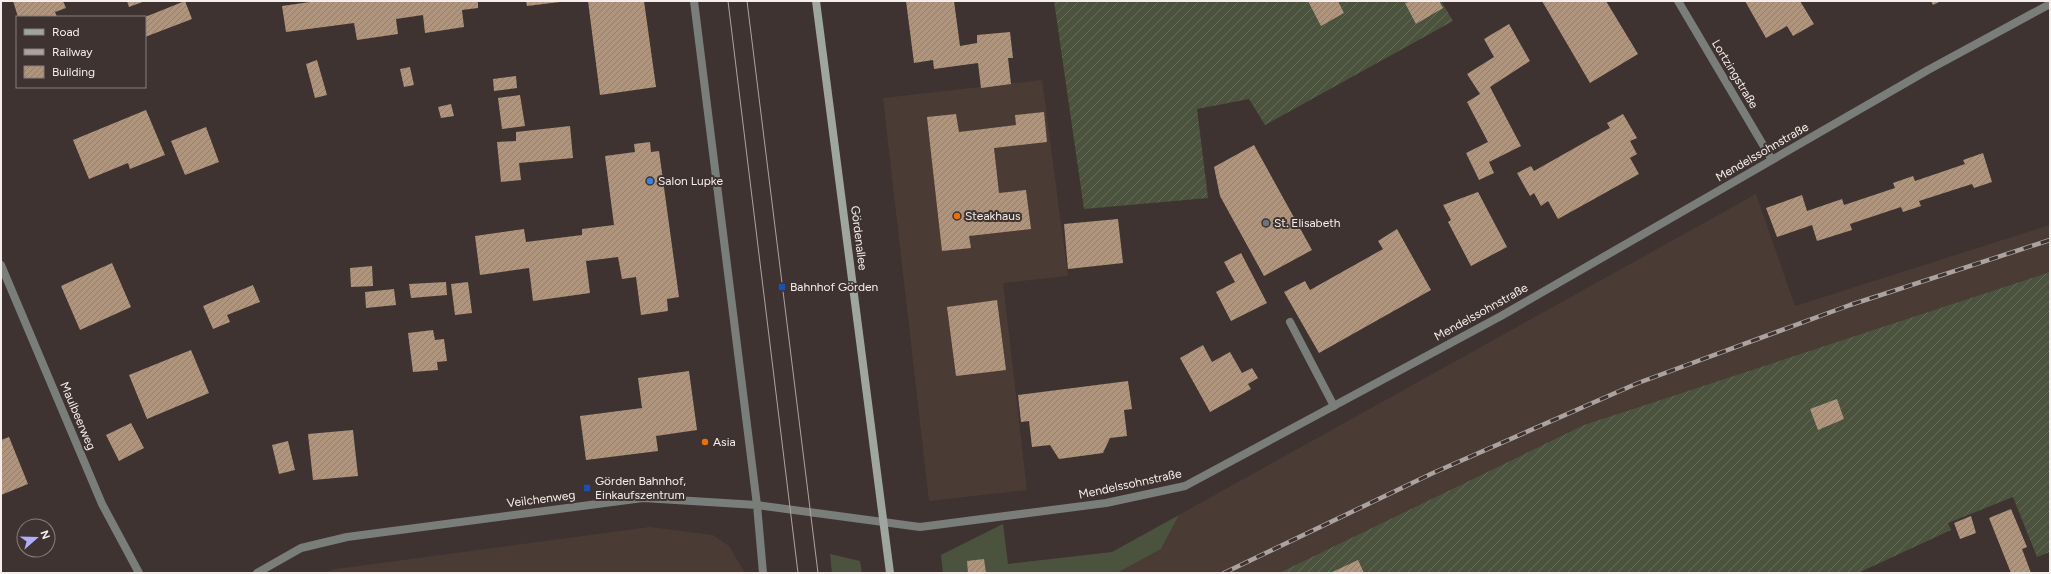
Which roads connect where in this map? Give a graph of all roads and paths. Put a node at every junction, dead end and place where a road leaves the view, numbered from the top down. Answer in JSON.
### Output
{"nodes":[{"id":1,"x":694,"y":1,"type":"edge"},
{"id":2,"x":816,"y":1,"type":"edge"},
{"id":3,"x":1678,"y":1,"type":"edge"},
{"id":4,"x":2050,"y":4,"type":"edge"},
{"id":5,"x":1772,"y":160,"type":"junction"},
{"id":6,"x":1,"y":265,"type":"edge"},
{"id":7,"x":1290,"y":322,"type":"dead end"},
{"id":8,"x":1334,"y":406,"type":"junction"},
{"id":9,"x":757,"y":505,"type":"junction"},
{"id":10,"x":884,"y":523,"type":"junction"},
{"id":11,"x":139,"y":573,"type":"edge"},
{"id":12,"x":257,"y":573,"type":"edge"},
{"id":13,"x":763,"y":573,"type":"edge"},
{"id":14,"x":890,"y":573,"type":"edge"}],
"edges":[{"from":1,"to":9,"type":"street"},
{"from":2,"to":10,"type":"street","name":"Gördenallee"},
{"from":3,"to":5,"type":"street","name":"Lortzingstraße"},
{"from":4,"to":5,"type":"street","name":"Mendelssohnstraße"},
{"from":5,"to":8,"type":"street","name":"Mendelssohnstraße"},
{"from":6,"to":11,"type":"street","name":"Maulbeerweg"},
{"from":7,"to":8,"type":"street"},
{"from":8,"to":10,"type":"street","name":"Mendelssohnstraße"},
{"from":9,"to":10,"type":"street","name":"Veilchenweg"},
{"from":9,"to":12,"type":"street","name":"Veilchenweg"},
{"from":9,"to":13,"type":"street"},
{"from":10,"to":14,"type":"street","name":"Gördenallee"}]}
